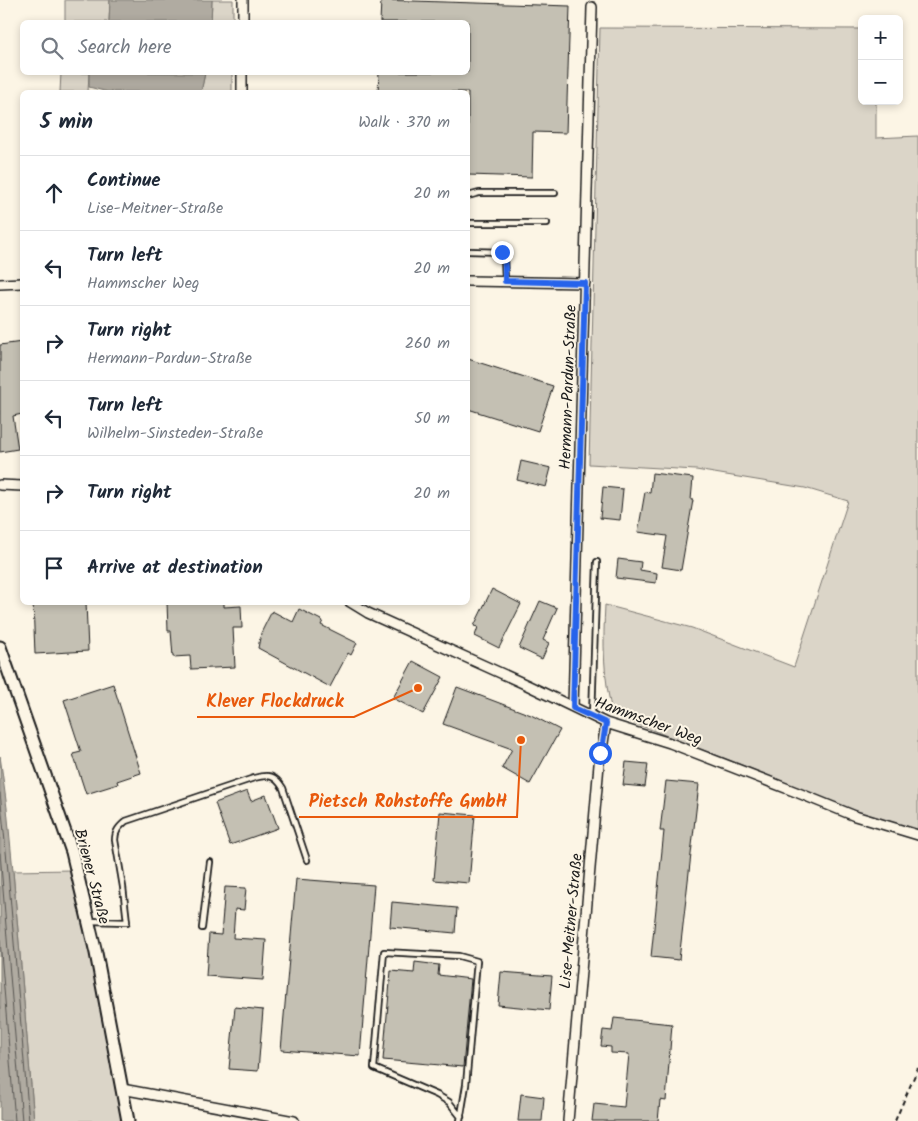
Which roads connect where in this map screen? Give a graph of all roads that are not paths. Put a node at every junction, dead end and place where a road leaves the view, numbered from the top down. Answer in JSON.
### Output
{"nodes":[{"id":1,"x":243,"y":0,"type":"edge"},
{"id":2,"x":592,"y":7,"type":"dead end"},
{"id":3,"x":243,"y":20,"type":"edge"},
{"id":4,"x":242,"y":75,"type":"edge"},
{"id":5,"x":242,"y":90,"type":"edge"},
{"id":6,"x":555,"y":193,"type":"dead end"},
{"id":7,"x":470,"y":195,"type":"edge"},
{"id":8,"x":470,"y":223,"type":"edge"},
{"id":9,"x":547,"y":223,"type":"dead end"},
{"id":10,"x":470,"y":251,"type":"edge"},
{"id":11,"x":470,"y":280,"type":"edge"},
{"id":12,"x":505,"y":281,"type":"junction"},
{"id":13,"x":20,"y":283,"type":"edge"},
{"id":14,"x":585,"y":283,"type":"junction"},
{"id":15,"x":0,"y":284,"type":"edge"},
{"id":16,"x":0,"y":484,"type":"edge"},
{"id":17,"x":20,"y":486,"type":"edge"},
{"id":18,"x":597,"y":562,"type":"dead end"},
{"id":19,"x":355,"y":605,"type":"edge"},
{"id":20,"x":0,"y":647,"type":"edge"},
{"id":21,"x":573,"y":708,"type":"junction"},
{"id":22,"x":592,"y":717,"type":"junction"},
{"id":23,"x":606,"y":723,"type":"junction"},
{"id":24,"x":918,"y":835,"type":"edge"},
{"id":25,"x":307,"y":860,"type":"dead end"},
{"id":26,"x":210,"y":862,"type":"dead end"},
{"id":27,"x":89,"y":920,"type":"junction"},
{"id":28,"x":202,"y":928,"type":"dead end"},
{"id":29,"x":122,"y":1089,"type":"junction"},
{"id":30,"x":461,"y":1119,"type":"edge"},
{"id":31,"x":128,"y":1121,"type":"edge"},
{"id":32,"x":294,"y":1121,"type":"edge"},
{"id":33,"x":568,"y":1121,"type":"edge"}],
"edges":[{"from":1,"to":3,"type":"street"},
{"from":2,"to":14,"type":"street","name":"Hermann-Pardun-Straße"},
{"from":4,"to":5,"type":"street"},
{"from":6,"to":7,"type":"lane"},
{"from":8,"to":9,"type":"lane"},
{"from":10,"to":12,"type":"lane"},
{"from":11,"to":12,"type":"street"},
{"from":12,"to":14,"type":"street"},
{"from":13,"to":15,"type":"street"},
{"from":14,"to":21,"type":"street","name":"Hermann-Pardun-Straße"},
{"from":16,"to":17,"type":"street"},
{"from":18,"to":22,"type":"lane"},
{"from":19,"to":21,"type":"street","name":"Hammscher Weg"},
{"from":20,"to":27,"type":"street","name":"Briener Straße"},
{"from":21,"to":22,"type":"street","name":"Hammscher Weg"},
{"from":22,"to":23,"type":"street","name":"Hammscher Weg"},
{"from":23,"to":24,"type":"street","name":"Hammscher Weg"},
{"from":23,"to":33,"type":"street","name":"Lise-Meitner-Straße"},
{"from":25,"to":27,"type":"lane"},
{"from":26,"to":28,"type":"lane"},
{"from":27,"to":29,"type":"street","name":"Briener Straße"},
{"from":29,"to":31,"type":"street","name":"Briener Straße"},
{"from":29,"to":32,"type":"street"},
{"from":30,"to":30,"type":"lane"}]}
